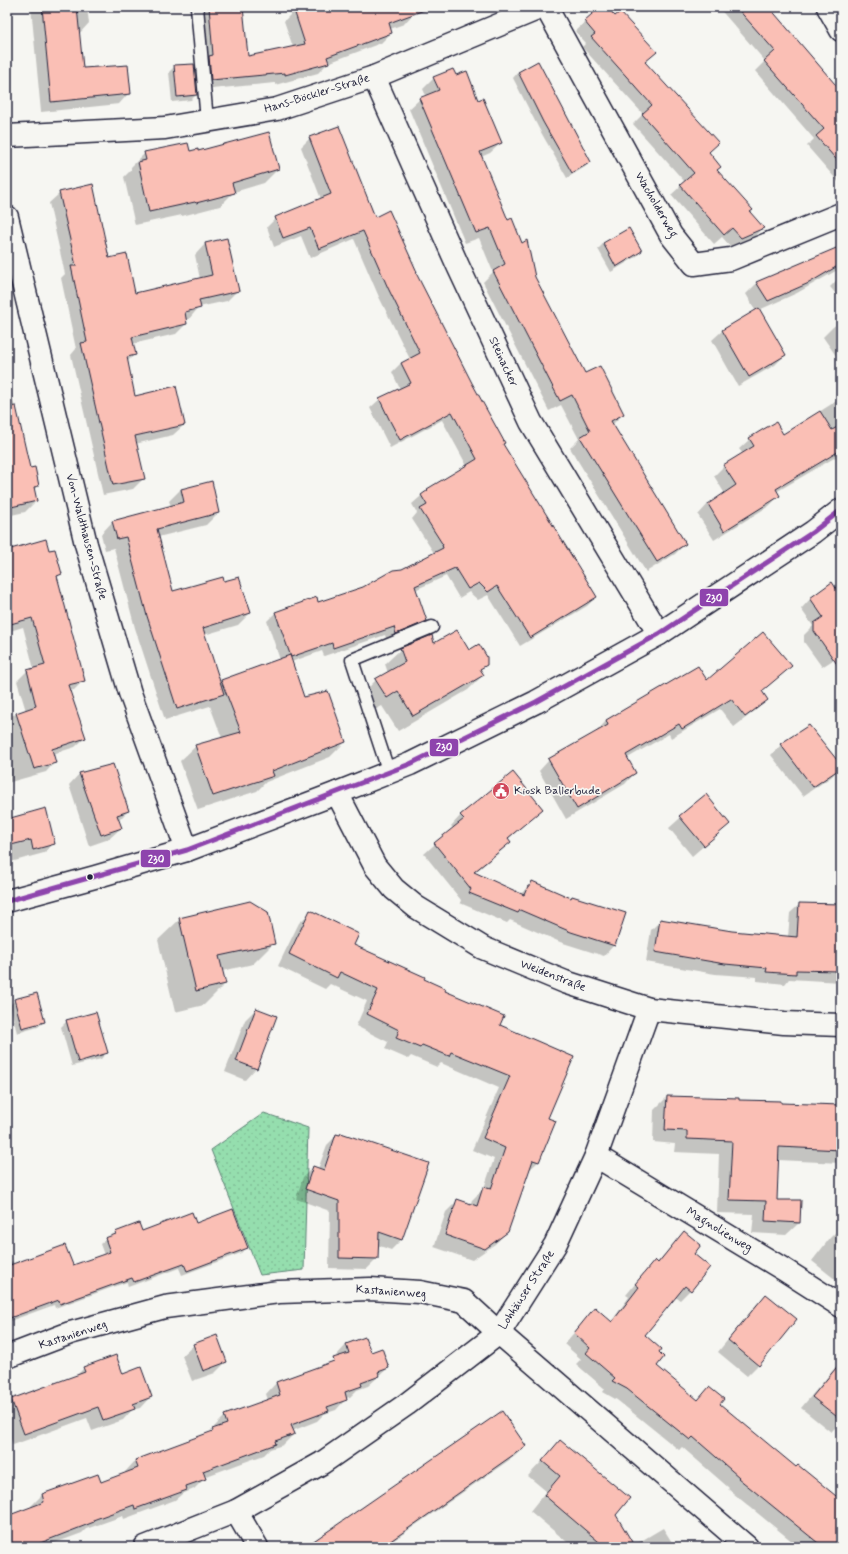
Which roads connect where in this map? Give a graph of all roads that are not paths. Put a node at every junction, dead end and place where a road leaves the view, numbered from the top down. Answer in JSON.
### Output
{"nodes":[{"id":1,"x":197,"y":7,"type":"edge"},
{"id":2,"x":542,"y":7,"type":"edge"},
{"id":3,"x":546,"y":7,"type":"edge"},
{"id":4,"x":828,"y":7,"type":"edge"},
{"id":5,"x":841,"y":30,"type":"edge"},
{"id":6,"x":374,"y":77,"type":"junction"},
{"id":7,"x":207,"y":121,"type":"junction"},
{"id":8,"x":7,"y":136,"type":"edge"},
{"id":9,"x":841,"y":214,"type":"edge"},
{"id":10,"x":7,"y":217,"type":"edge"},
{"id":11,"x":841,"y":510,"type":"edge"},
{"id":12,"x":432,"y":627,"type":"dead end"},
{"id":13,"x":659,"y":634,"type":"junction"},
{"id":14,"x":389,"y":773,"type":"junction"},
{"id":15,"x":337,"y":793,"type":"junction"},
{"id":16,"x":186,"y":850,"type":"junction"},
{"id":17,"x":7,"y":901,"type":"edge"},
{"id":18,"x":649,"y":1009,"type":"junction"},
{"id":19,"x":841,"y":1025,"type":"edge"},
{"id":20,"x":596,"y":1156,"type":"junction"},
{"id":21,"x":841,"y":1306,"type":"edge"},
{"id":22,"x":499,"y":1332,"type":"junction"},
{"id":23,"x":7,"y":1358,"type":"edge"},
{"id":24,"x":236,"y":1511,"type":"junction"},
{"id":25,"x":145,"y":1547,"type":"edge"},
{"id":26,"x":256,"y":1547,"type":"edge"},
{"id":27,"x":747,"y":1547,"type":"edge"}],
"edges":[{"from":1,"to":7,"type":"lane"},
{"from":2,"to":6,"type":"street","name":"Hans-Böckler-Straße"},
{"from":3,"to":9,"type":"street","name":"Wacholderweg"},
{"from":4,"to":5,"type":"street"},
{"from":6,"to":7,"type":"street","name":"Hans-Böckler-Straße"},
{"from":6,"to":13,"type":"street","name":"Steinacker"},
{"from":7,"to":8,"type":"street","name":"Hans-Böckler-Straße"},
{"from":10,"to":16,"type":"street","name":"Von-Waldthausen-Straße"},
{"from":11,"to":13,"type":"street"},
{"from":12,"to":14,"type":"lane"},
{"from":13,"to":14,"type":"street"},
{"from":14,"to":15,"type":"street"},
{"from":15,"to":16,"type":"street"},
{"from":15,"to":18,"type":"street","name":"Weidenstraße"},
{"from":16,"to":17,"type":"street"},
{"from":18,"to":19,"type":"street","name":"Weidenstraße"},
{"from":18,"to":20,"type":"street","name":"Lohhäuser Straße"},
{"from":20,"to":21,"type":"street","name":"Magnolienweg"},
{"from":20,"to":22,"type":"street","name":"Lohhäuser Straße"},
{"from":22,"to":23,"type":"street","name":"Kastanienweg"},
{"from":22,"to":24,"type":"street"},
{"from":22,"to":27,"type":"street","name":"Lohhäuser Straße"},
{"from":24,"to":25,"type":"street"},
{"from":24,"to":26,"type":"street"}]}
